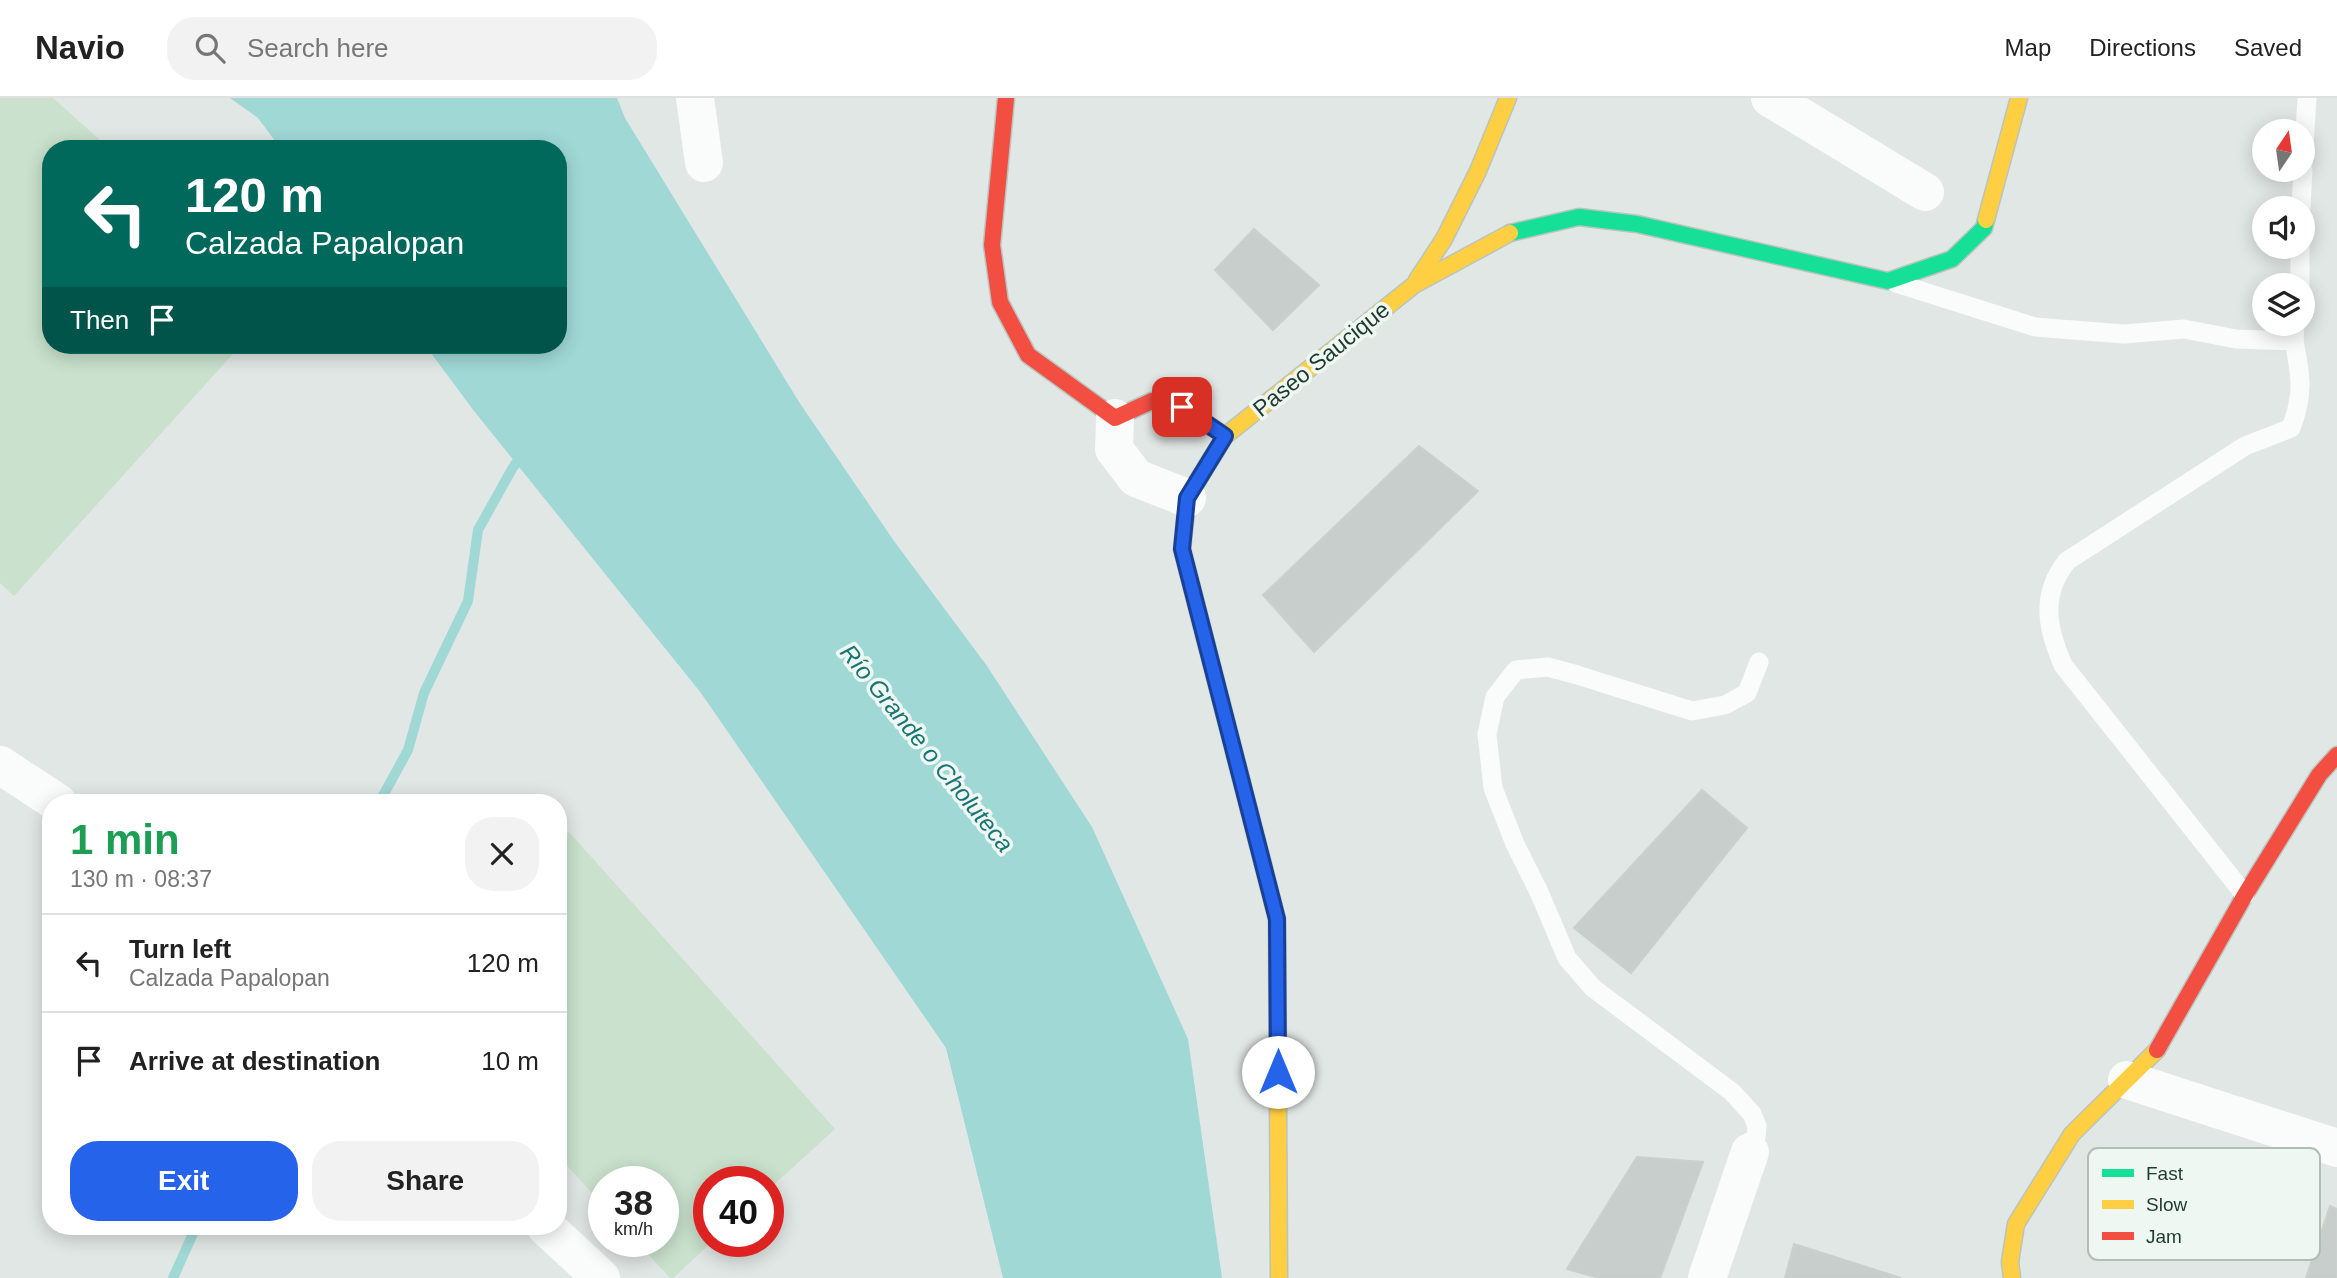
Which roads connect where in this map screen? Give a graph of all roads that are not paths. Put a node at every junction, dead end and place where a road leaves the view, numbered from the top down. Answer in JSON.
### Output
{"nodes":[{"id":1,"x":695,"y":98,"type":"edge"},
{"id":2,"x":1006,"y":98,"type":"edge"},
{"id":3,"x":1508,"y":98,"type":"edge"},
{"id":4,"x":1770,"y":98,"type":"edge"},
{"id":5,"x":2020,"y":98,"type":"edge"},
{"id":6,"x":2307,"y":98,"type":"edge"},
{"id":7,"x":2306,"y":119,"type":"edge"},
{"id":8,"x":704,"y":163,"type":"dead end"},
{"id":9,"x":1925,"y":192,"type":"dead end"},
{"id":10,"x":1888,"y":281,"type":"junction"},
{"id":11,"x":1414,"y":285,"type":"junction"},
{"id":12,"x":2261,"y":336,"type":"edge"},
{"id":13,"x":2296,"y":336,"type":"edge"},
{"id":14,"x":1115,"y":418,"type":"junction"},
{"id":15,"x":1225,"y":436,"type":"junction"},
{"id":16,"x":1187,"y":498,"type":"junction"},
{"id":17,"x":1759,"y":662,"type":"dead end"},
{"id":18,"x":2337,"y":755,"type":"edge"},
{"id":19,"x":0,"y":765,"type":"edge"},
{"id":20,"x":44,"y":794,"type":"edge"},
{"id":21,"x":2245,"y":895,"type":"junction"},
{"id":22,"x":2127,"y":1080,"type":"junction"},
{"id":23,"x":2337,"y":1148,"type":"edge"},
{"id":24,"x":1750,"y":1152,"type":"joint"},
{"id":25,"x":555,"y":1235,"type":"edge"},
{"id":26,"x":601,"y":1278,"type":"edge"},
{"id":27,"x":1279,"y":1278,"type":"edge"},
{"id":28,"x":1707,"y":1278,"type":"edge"},
{"id":29,"x":2012,"y":1278,"type":"edge"}],
"edges":[{"from":1,"to":8,"type":"street"},
{"from":2,"to":14,"type":"street"},
{"from":3,"to":11,"type":"street"},
{"from":4,"to":9,"type":"street"},
{"from":5,"to":10,"type":"street"},
{"from":6,"to":7,"type":"lane"},
{"from":10,"to":11,"type":"street","name":"Paseo Saucique"},
{"from":10,"to":12,"type":"lane"},
{"from":11,"to":15,"type":"street","name":"Paseo Saucique"},
{"from":13,"to":21,"type":"lane"},
{"from":14,"to":15,"type":"street"},
{"from":14,"to":16,"type":"street"},
{"from":15,"to":16,"type":"street","name":"Paseo Saucique"},
{"from":16,"to":27,"type":"street","name":"Paseo Saucique"},
{"from":17,"to":24,"type":"lane"},
{"from":18,"to":21,"type":"street"},
{"from":19,"to":20,"type":"street"},
{"from":21,"to":22,"type":"street"},
{"from":22,"to":23,"type":"street"},
{"from":22,"to":29,"type":"street"},
{"from":24,"to":28,"type":"street"},
{"from":25,"to":26,"type":"street"}]}
